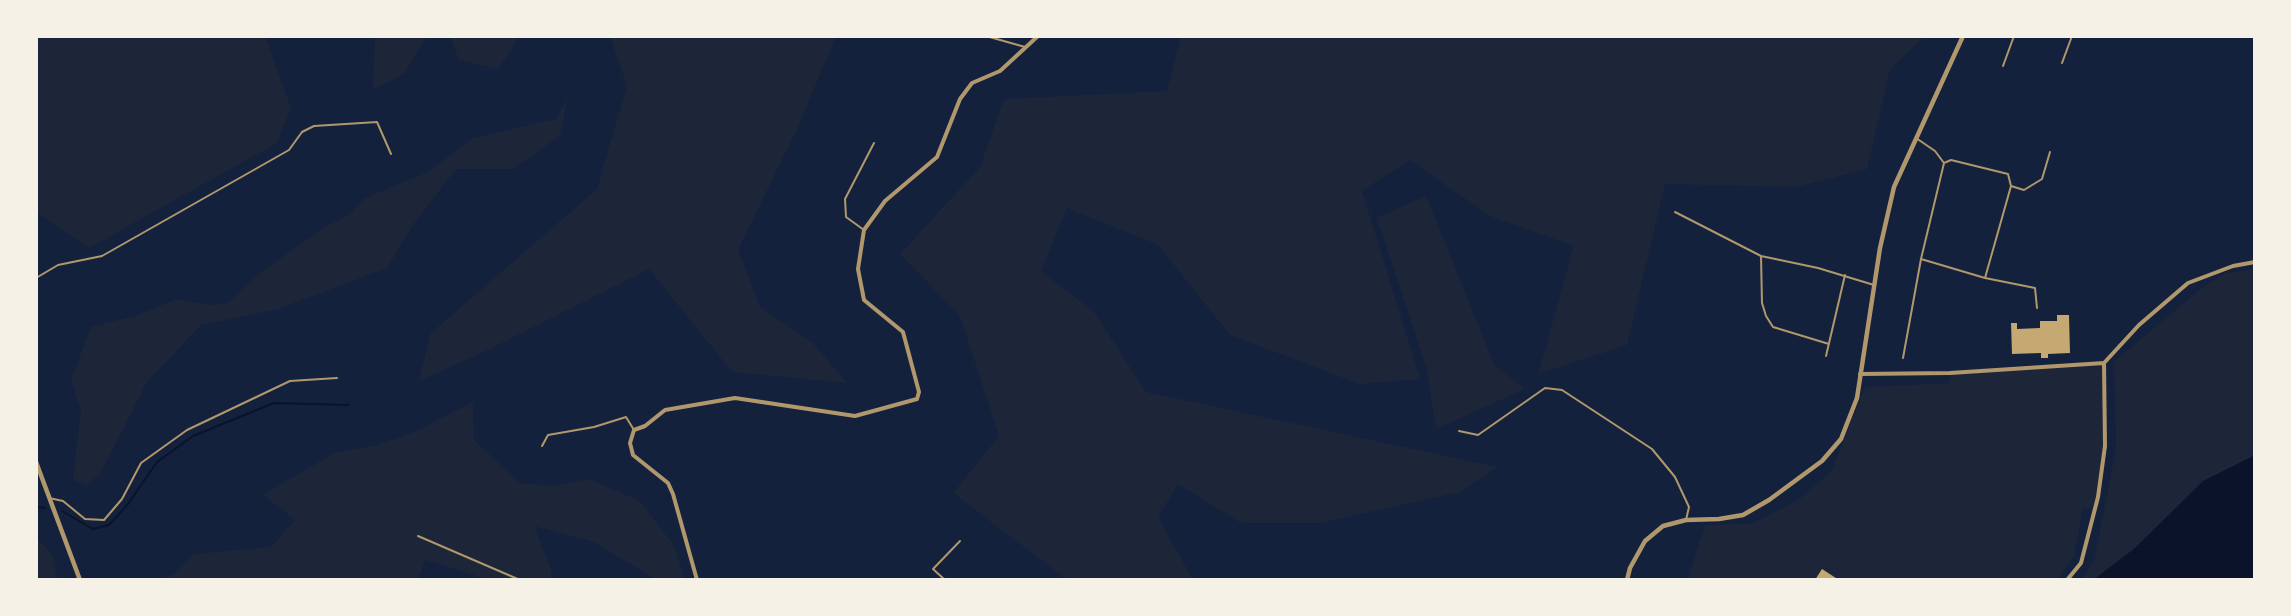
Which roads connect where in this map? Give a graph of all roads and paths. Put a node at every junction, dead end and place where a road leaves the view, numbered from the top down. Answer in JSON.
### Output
{"nodes":[{"id":1,"x":986,"y":36,"type":"edge"},
{"id":2,"x":1038,"y":36,"type":"edge"},
{"id":3,"x":1964,"y":36,"type":"edge"},
{"id":4,"x":2014,"y":36,"type":"edge"},
{"id":5,"x":2072,"y":36,"type":"edge"},
{"id":6,"x":1028,"y":47,"type":"junction"},
{"id":7,"x":2062,"y":63,"type":"dead end"},
{"id":8,"x":2003,"y":66,"type":"dead end"},
{"id":9,"x":1915,"y":137,"type":"junction"},
{"id":10,"x":874,"y":143,"type":"dead end"},
{"id":11,"x":2050,"y":152,"type":"dead end"},
{"id":12,"x":391,"y":154,"type":"dead end"},
{"id":13,"x":1944,"y":163,"type":"junction"},
{"id":14,"x":2011,"y":186,"type":"junction"},
{"id":15,"x":1675,"y":212,"type":"dead end"},
{"id":16,"x":864,"y":230,"type":"junction"},
{"id":17,"x":1761,"y":256,"type":"junction"},
{"id":18,"x":1921,"y":259,"type":"junction"},
{"id":19,"x":2255,"y":262,"type":"edge"},
{"id":20,"x":1845,"y":275,"type":"junction"},
{"id":21,"x":36,"y":278,"type":"edge"},
{"id":22,"x":1985,"y":278,"type":"junction"},
{"id":23,"x":1874,"y":285,"type":"junction"},
{"id":24,"x":2037,"y":308,"type":"dead end"},
{"id":25,"x":1829,"y":344,"type":"junction"},
{"id":26,"x":1826,"y":356,"type":"dead end"},
{"id":27,"x":1903,"y":358,"type":"dead end"},
{"id":28,"x":2104,"y":363,"type":"junction"},
{"id":29,"x":1860,"y":374,"type":"junction"},
{"id":30,"x":337,"y":378,"type":"dead end"},
{"id":31,"x":634,"y":430,"type":"junction"},
{"id":32,"x":1459,"y":431,"type":"dead end"},
{"id":33,"x":542,"y":446,"type":"dead end"},
{"id":34,"x":36,"y":462,"type":"edge"},
{"id":35,"x":50,"y":498,"type":"junction"},
{"id":36,"x":1686,"y":520,"type":"junction"},
{"id":37,"x":418,"y":536,"type":"dead end"},
{"id":38,"x":960,"y":541,"type":"dead end"},
{"id":39,"x":80,"y":580,"type":"edge"},
{"id":40,"x":520,"y":580,"type":"edge"},
{"id":41,"x":697,"y":580,"type":"edge"},
{"id":42,"x":945,"y":580,"type":"edge"},
{"id":43,"x":1627,"y":580,"type":"edge"},
{"id":44,"x":2067,"y":580,"type":"edge"}],
"edges":[{"from":1,"to":6,"type":"lane"},
{"from":2,"to":6,"type":"street"},
{"from":3,"to":9,"type":"street"},
{"from":4,"to":8,"type":"lane"},
{"from":5,"to":7,"type":"lane"},
{"from":6,"to":16,"type":"street"},
{"from":9,"to":13,"type":"lane"},
{"from":9,"to":23,"type":"street"},
{"from":10,"to":16,"type":"lane"},
{"from":11,"to":14,"type":"lane"},
{"from":12,"to":21,"type":"lane"},
{"from":13,"to":14,"type":"lane"},
{"from":13,"to":18,"type":"lane"},
{"from":14,"to":22,"type":"lane"},
{"from":15,"to":17,"type":"lane"},
{"from":16,"to":31,"type":"street"},
{"from":17,"to":20,"type":"lane"},
{"from":17,"to":25,"type":"lane"},
{"from":18,"to":22,"type":"lane"},
{"from":18,"to":27,"type":"lane"},
{"from":19,"to":28,"type":"street"},
{"from":20,"to":23,"type":"lane"},
{"from":20,"to":25,"type":"lane"},
{"from":22,"to":24,"type":"lane"},
{"from":23,"to":29,"type":"street"},
{"from":25,"to":26,"type":"lane"},
{"from":28,"to":29,"type":"street"},
{"from":28,"to":44,"type":"street"},
{"from":29,"to":36,"type":"street"},
{"from":30,"to":35,"type":"lane"},
{"from":31,"to":33,"type":"lane"},
{"from":31,"to":41,"type":"street"},
{"from":32,"to":36,"type":"lane"},
{"from":34,"to":35,"type":"street"},
{"from":35,"to":39,"type":"street"},
{"from":36,"to":43,"type":"street"},
{"from":37,"to":40,"type":"lane"},
{"from":38,"to":42,"type":"lane"}]}
